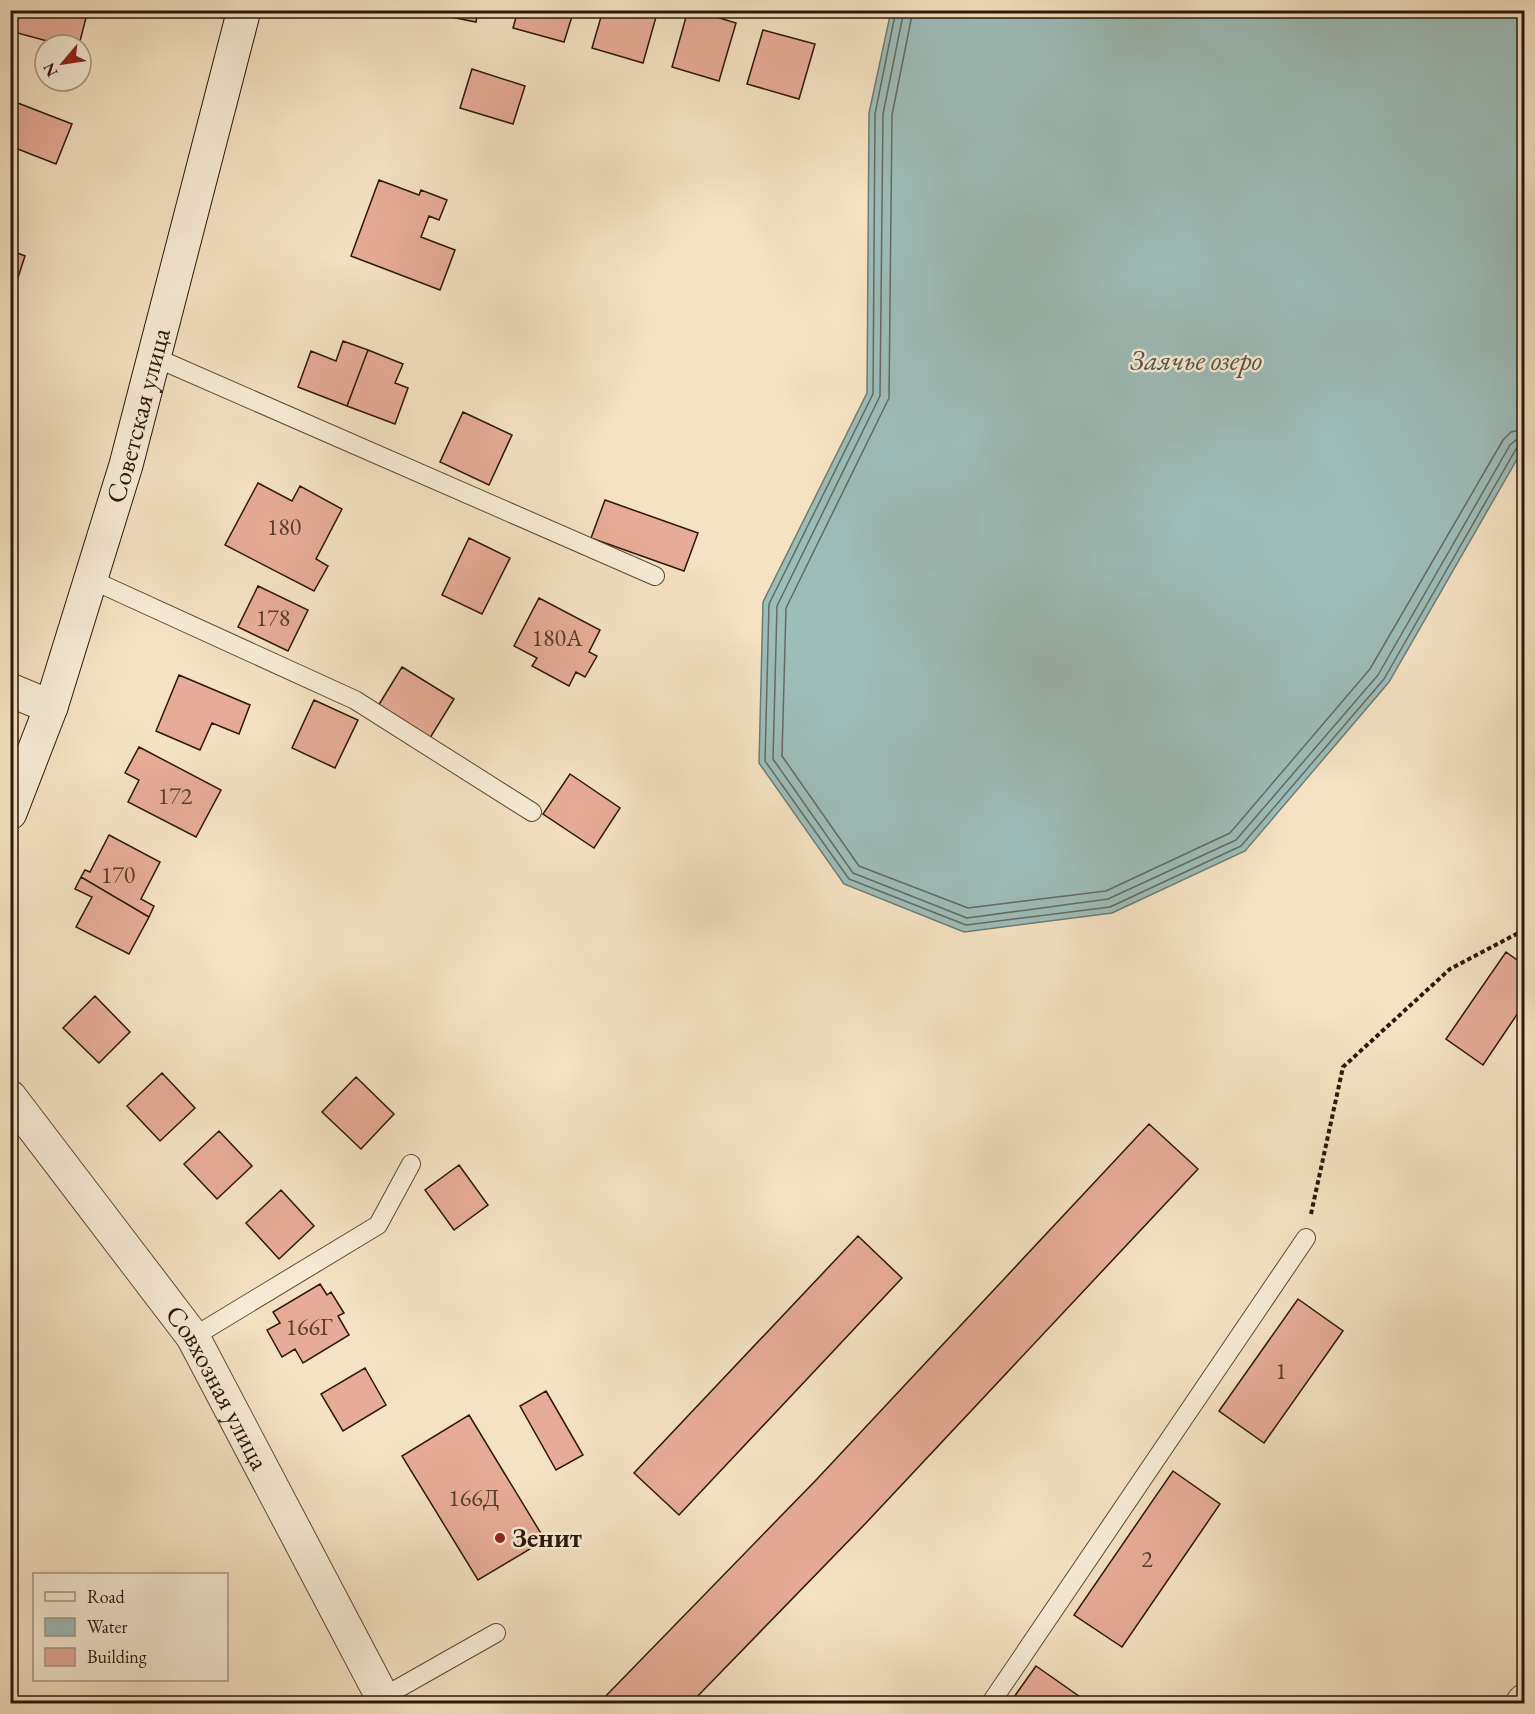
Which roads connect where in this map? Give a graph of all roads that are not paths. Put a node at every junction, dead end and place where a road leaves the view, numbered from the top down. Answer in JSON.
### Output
{"nodes":[{"id":1,"x":244,"y":10,"type":"edge"},
{"id":2,"x":154,"y":357,"type":"junction"},
{"id":3,"x":655,"y":576,"type":"dead end"},
{"id":4,"x":90,"y":579,"type":"junction"},
{"id":5,"x":10,"y":690,"type":"edge"},
{"id":6,"x":51,"y":707,"type":"junction"},
{"id":7,"x":532,"y":812,"type":"dead end"},
{"id":8,"x":10,"y":813,"type":"edge"},
{"id":9,"x":10,"y":1097,"type":"edge"},
{"id":10,"x":411,"y":1164,"type":"dead end"},
{"id":11,"x":1306,"y":1238,"type":"road end"},
{"id":12,"x":193,"y":1337,"type":"junction"},
{"id":13,"x":496,"y":1633,"type":"dead end"},
{"id":14,"x":384,"y":1700,"type":"edge"},
{"id":15,"x":990,"y":1704,"type":"edge"}],
"edges":[{"from":1,"to":2,"type":"street","name":"Советская улица"},
{"from":2,"to":3,"type":"lane"},
{"from":2,"to":4,"type":"street","name":"Советская улица"},
{"from":4,"to":6,"type":"street","name":"Советская улица"},
{"from":4,"to":7,"type":"lane"},
{"from":5,"to":6,"type":"street"},
{"from":6,"to":8,"type":"street","name":"Советская улица"},
{"from":9,"to":12,"type":"street","name":"Совхозная улица"},
{"from":10,"to":12,"type":"lane"},
{"from":11,"to":15,"type":"lane"},
{"from":12,"to":14,"type":"street","name":"Совхозная улица"},
{"from":13,"to":14,"type":"lane"}]}
